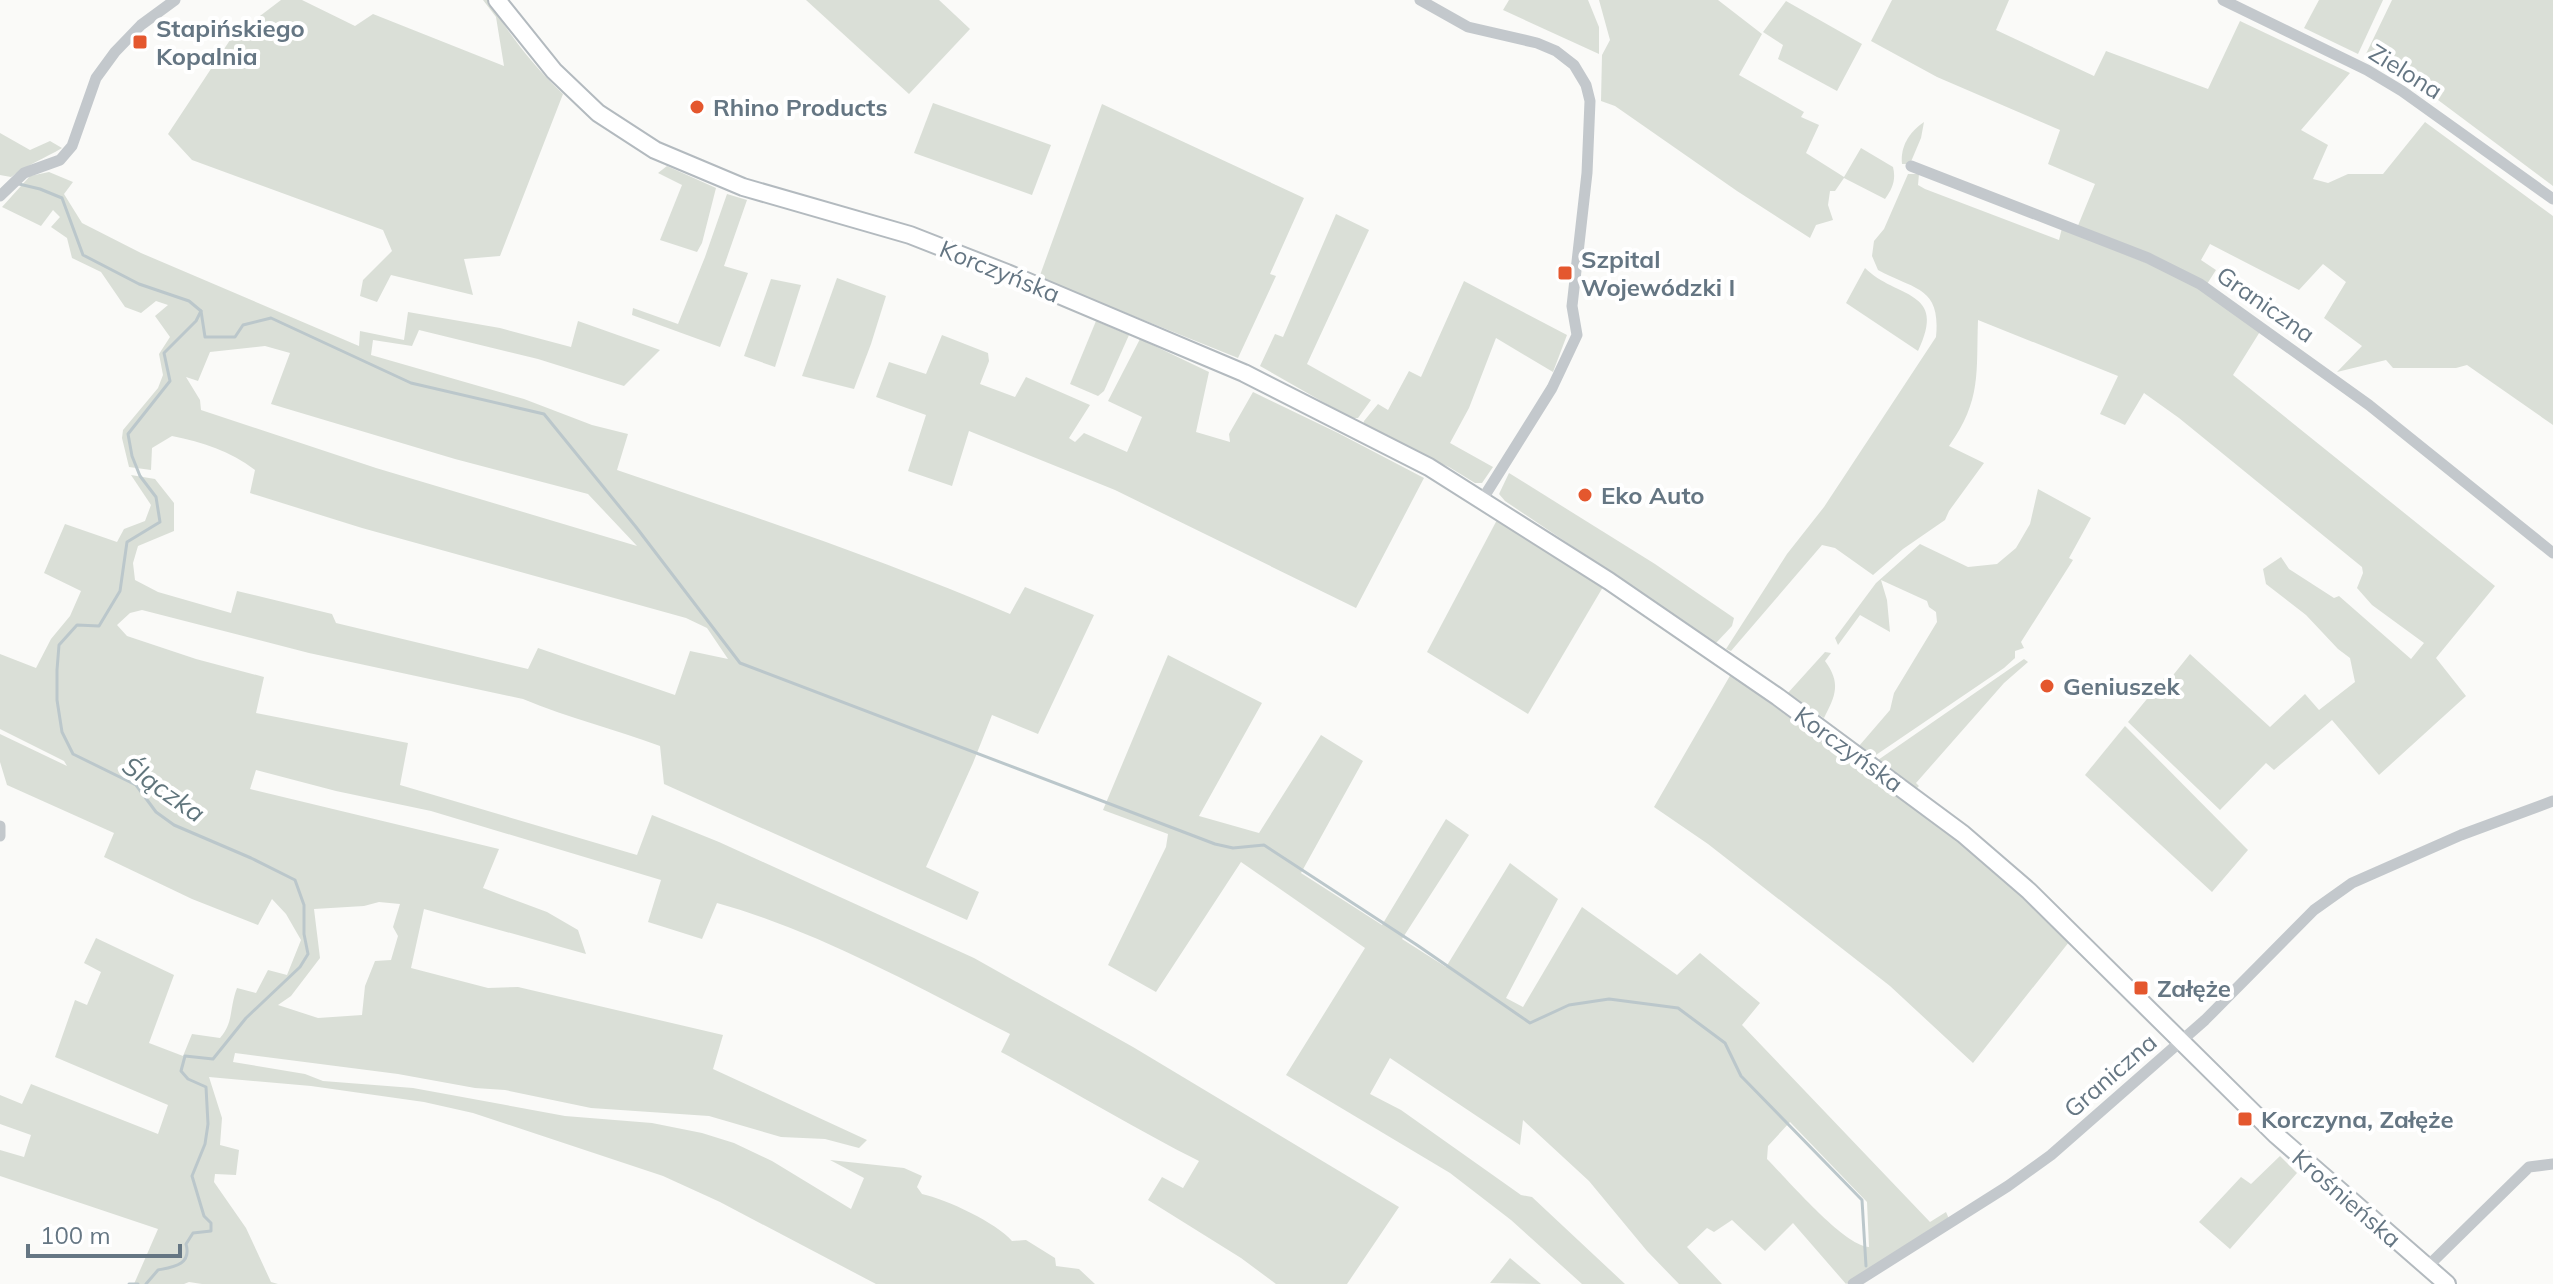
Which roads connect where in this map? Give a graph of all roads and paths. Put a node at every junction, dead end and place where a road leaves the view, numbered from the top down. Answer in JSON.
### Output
{"nodes":[{"id":1,"x":175,"y":0,"type":"edge"},
{"id":2,"x":497,"y":0,"type":"edge"},
{"id":3,"x":509,"y":0,"type":"edge"},
{"id":4,"x":1420,"y":0,"type":"edge"},
{"id":5,"x":2223,"y":0,"type":"edge"},
{"id":6,"x":529,"y":41,"type":"junction"},
{"id":7,"x":1911,"y":166,"type":"dead end"},
{"id":8,"x":3,"y":193,"type":"edge"},
{"id":9,"x":2553,"y":199,"type":"edge"},
{"id":10,"x":1482,"y":500,"type":"junction"},
{"id":11,"x":2553,"y":553,"type":"edge"},
{"id":12,"x":2553,"y":801,"type":"edge"},
{"id":13,"x":0,"y":826,"type":"edge"},
{"id":14,"x":0,"y":836,"type":"edge"},
{"id":15,"x":2180,"y":1043,"type":"junction"},
{"id":16,"x":2553,"y":1164,"type":"edge"},
{"id":17,"x":2427,"y":1267,"type":"junction"},
{"id":18,"x":1853,"y":1284,"type":"edge"},
{"id":19,"x":2447,"y":1284,"type":"edge"}],
"edges":[{"from":1,"to":8,"type":"street"},
{"from":2,"to":6,"type":"main road","name":"Korczyńska"},
{"from":3,"to":6,"type":"main road","name":"Korczyńska"},
{"from":4,"to":10,"type":"street"},
{"from":5,"to":9,"type":"street","name":"Zielona"},
{"from":6,"to":10,"type":"main road","name":"Korczyńska"},
{"from":7,"to":11,"type":"street","name":"Graniczna"},
{"from":10,"to":15,"type":"main road","name":"Korczyńska"},
{"from":12,"to":15,"type":"street","name":"Graniczna"},
{"from":13,"to":14,"type":"street"},
{"from":15,"to":17,"type":"main road","name":"Krośnieńska"},
{"from":15,"to":18,"type":"street","name":"Graniczna"},
{"from":16,"to":17,"type":"street"},
{"from":17,"to":19,"type":"main road","name":"Krośnieńska"}]}
